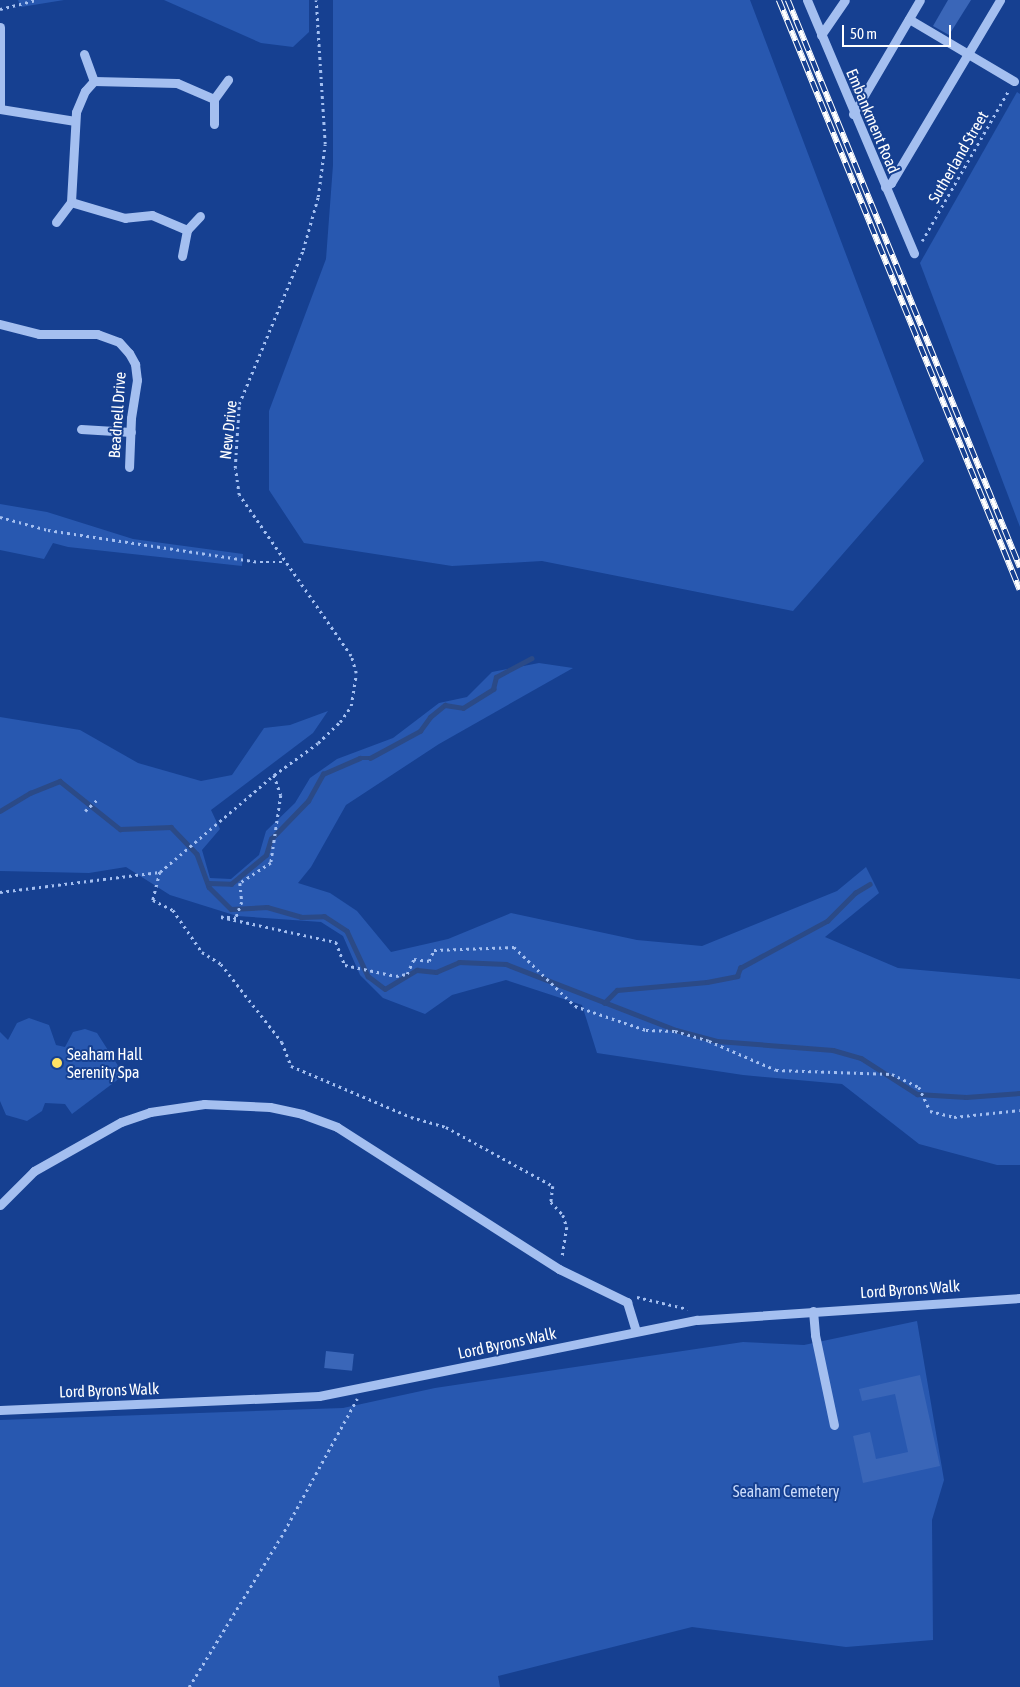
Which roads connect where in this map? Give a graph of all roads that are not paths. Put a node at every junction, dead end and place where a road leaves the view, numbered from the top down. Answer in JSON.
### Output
{"nodes":[{"id":1,"x":807,"y":0,"type":"edge"},
{"id":2,"x":845,"y":0,"type":"edge"},
{"id":3,"x":920,"y":0,"type":"edge"},
{"id":4,"x":1000,"y":0,"type":"edge"},
{"id":5,"x":909,"y":18,"type":"junction"},
{"id":6,"x":0,"y":27,"type":"edge"},
{"id":7,"x":821,"y":35,"type":"junction"},
{"id":8,"x":84,"y":54,"type":"dead end"},
{"id":9,"x":968,"y":54,"type":"junction"},
{"id":10,"x":228,"y":80,"type":"dead end"},
{"id":11,"x":94,"y":81,"type":"junction"},
{"id":12,"x":1014,"y":81,"type":"road end"},
{"id":13,"x":214,"y":99,"type":"junction"},
{"id":14,"x":0,"y":109,"type":"edge"},
{"id":15,"x":853,"y":114,"type":"junction"},
{"id":16,"x":75,"y":121,"type":"junction"},
{"id":17,"x":214,"y":124,"type":"dead end"},
{"id":18,"x":885,"y":187,"type":"junction"},
{"id":19,"x":71,"y":202,"type":"junction"},
{"id":20,"x":200,"y":216,"type":"dead end"},
{"id":21,"x":56,"y":222,"type":"dead end"},
{"id":22,"x":188,"y":230,"type":"junction"},
{"id":23,"x":914,"y":254,"type":"road end"},
{"id":24,"x":182,"y":256,"type":"dead end"},
{"id":25,"x":0,"y":324,"type":"edge"},
{"id":26,"x":81,"y":429,"type":"dead end"},
{"id":27,"x":130,"y":432,"type":"junction"},
{"id":28,"x":129,"y":468,"type":"dead end"},
{"id":29,"x":1,"y":1203,"type":"edge"},
{"id":30,"x":1020,"y":1298,"type":"edge"},
{"id":31,"x":813,"y":1311,"type":"junction"},
{"id":32,"x":636,"y":1331,"type":"junction"},
{"id":33,"x":0,"y":1410,"type":"edge"},
{"id":34,"x":834,"y":1425,"type":"dead end"}],
"edges":[{"from":1,"to":7,"type":"street","name":"Embankment Road"},
{"from":2,"to":7,"type":"street"},
{"from":3,"to":5,"type":"street"},
{"from":4,"to":9,"type":"street"},
{"from":5,"to":9,"type":"street"},
{"from":5,"to":15,"type":"street"},
{"from":6,"to":14,"type":"street"},
{"from":7,"to":15,"type":"street","name":"Embankment Road"},
{"from":8,"to":11,"type":"street"},
{"from":9,"to":12,"type":"street"},
{"from":9,"to":18,"type":"street"},
{"from":10,"to":13,"type":"street"},
{"from":11,"to":13,"type":"street"},
{"from":11,"to":16,"type":"street"},
{"from":13,"to":17,"type":"street"},
{"from":14,"to":16,"type":"street"},
{"from":15,"to":18,"type":"street","name":"Embankment Road"},
{"from":16,"to":19,"type":"street"},
{"from":18,"to":23,"type":"street","name":"Embankment Road"},
{"from":19,"to":21,"type":"street"},
{"from":19,"to":22,"type":"street"},
{"from":20,"to":22,"type":"street"},
{"from":22,"to":24,"type":"street"},
{"from":25,"to":27,"type":"street","name":"Beadnell Drive"},
{"from":26,"to":27,"type":"street"},
{"from":27,"to":28,"type":"street","name":"Beadnell Drive"},
{"from":29,"to":32,"type":"street"},
{"from":30,"to":31,"type":"street","name":"Lord Byrons Walk"},
{"from":31,"to":32,"type":"street","name":"Lord Byrons Walk"},
{"from":31,"to":34,"type":"street"},
{"from":32,"to":33,"type":"street","name":"Lord Byrons Walk"}]}
